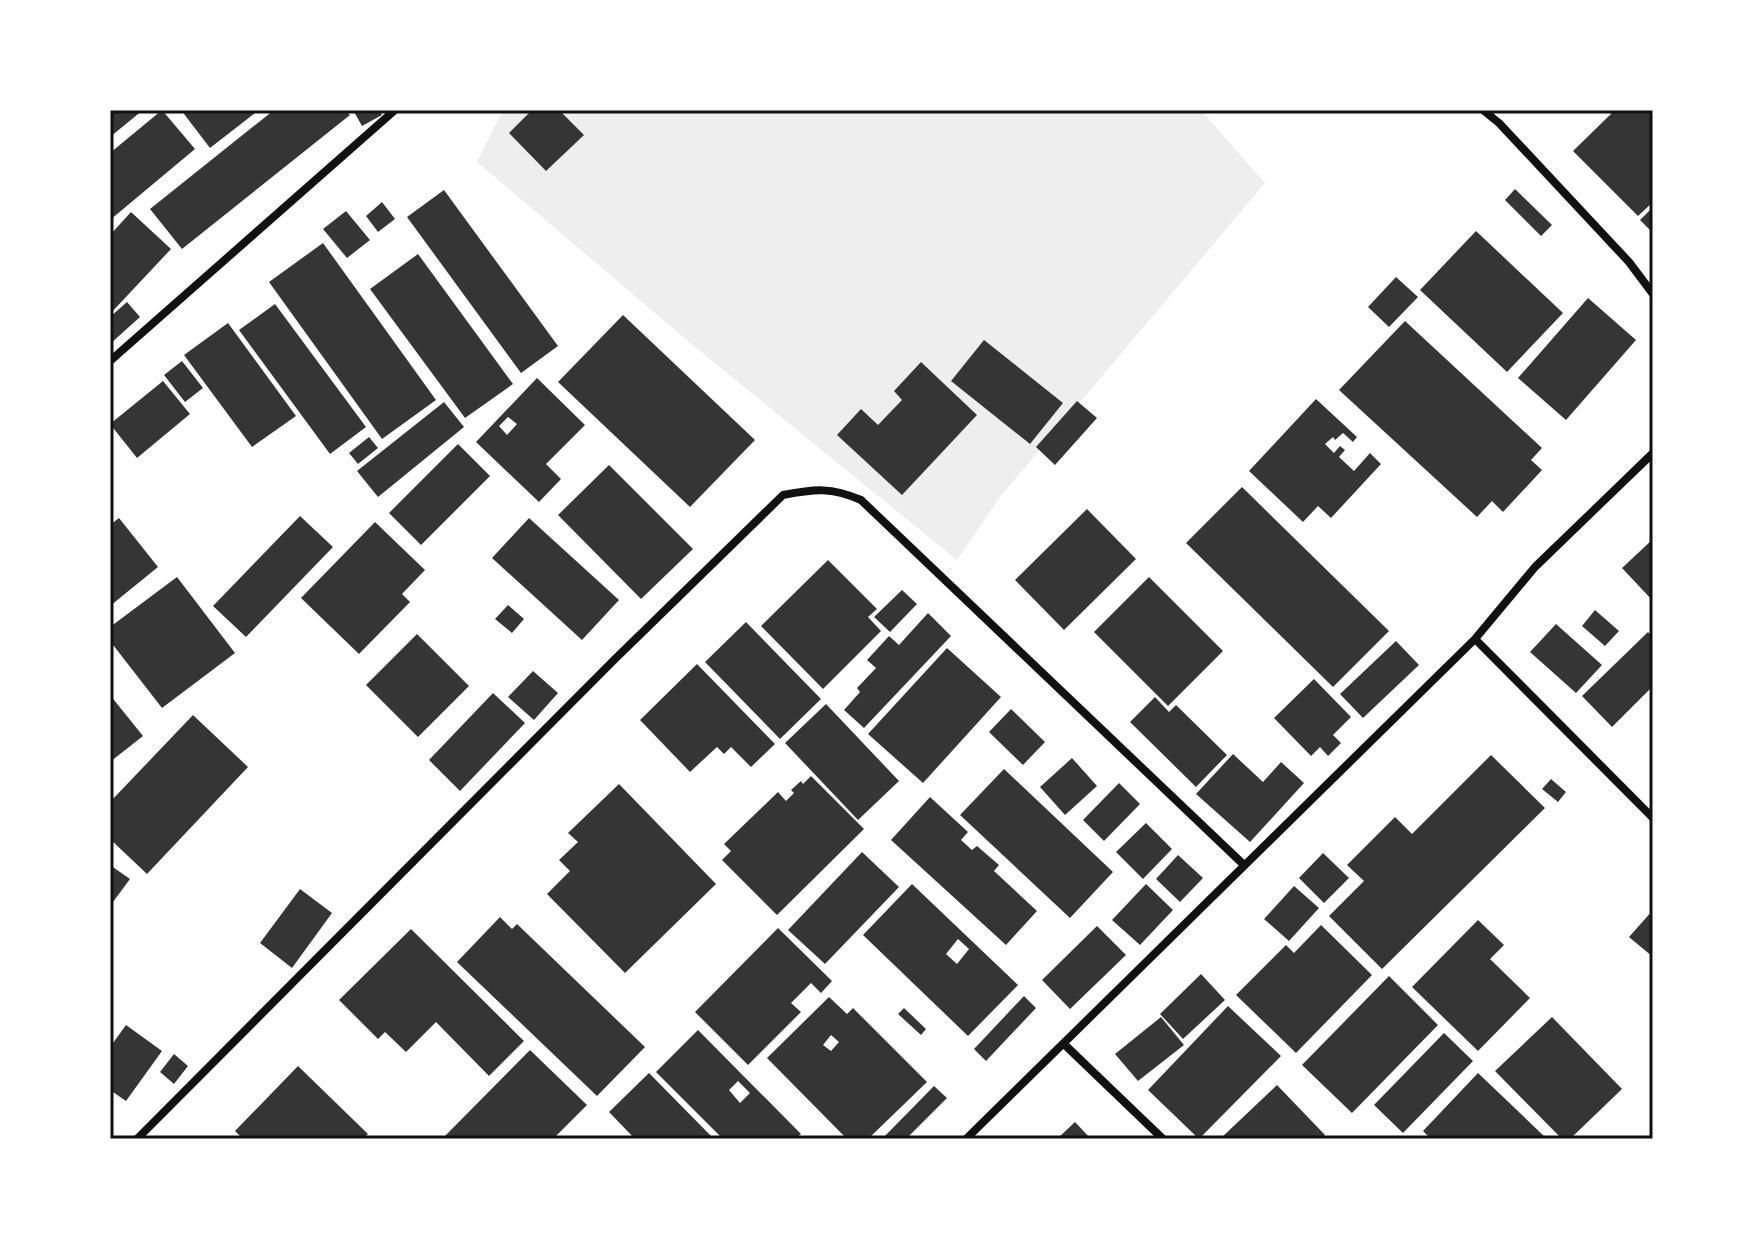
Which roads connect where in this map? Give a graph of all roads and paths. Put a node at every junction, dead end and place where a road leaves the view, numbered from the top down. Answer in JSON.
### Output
{"nodes":[{"id":1,"x":395,"y":110,"type":"edge"},
{"id":2,"x":1483,"y":110,"type":"edge"},
{"id":3,"x":1653,"y":294,"type":"edge"},
{"id":4,"x":110,"y":361,"type":"edge"},
{"id":5,"x":1653,"y":453,"type":"edge"},
{"id":6,"x":1475,"y":639,"type":"junction"},
{"id":7,"x":1653,"y":818,"type":"edge"},
{"id":8,"x":1244,"y":865,"type":"junction"},
{"id":9,"x":1065,"y":1045,"type":"junction"},
{"id":10,"x":137,"y":1139,"type":"edge"},
{"id":11,"x":966,"y":1139,"type":"edge"},
{"id":12,"x":1163,"y":1139,"type":"edge"}],
"edges":[{"from":1,"to":4,"type":"street"},
{"from":2,"to":3,"type":"street"},
{"from":5,"to":6,"type":"street"},
{"from":6,"to":7,"type":"street"},
{"from":6,"to":8,"type":"street"},
{"from":8,"to":9,"type":"street"},
{"from":8,"to":10,"type":"street"},
{"from":9,"to":11,"type":"street"},
{"from":9,"to":12,"type":"street"}]}
